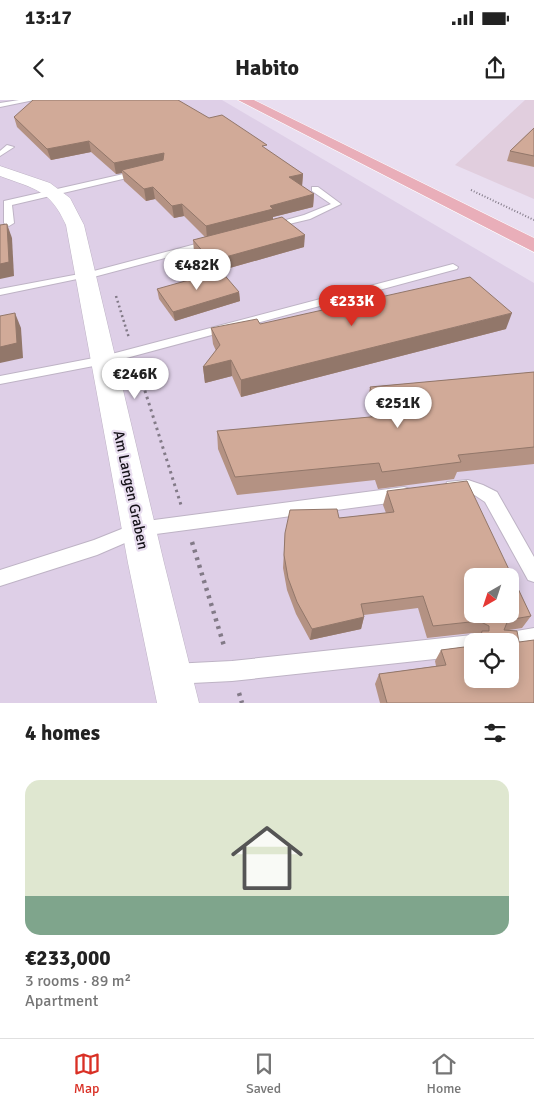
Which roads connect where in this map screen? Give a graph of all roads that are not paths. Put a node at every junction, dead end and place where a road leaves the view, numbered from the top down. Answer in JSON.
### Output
{"nodes":[{"id":1,"x":31,"y":100,"type":"edge"},
{"id":2,"x":244,"y":100,"type":"edge"},
{"id":3,"x":268,"y":100,"type":"edge"},
{"id":4,"x":0,"y":105,"type":"edge"},
{"id":5,"x":0,"y":154,"type":"edge"},
{"id":6,"x":5,"y":159,"type":"edge"},
{"id":7,"x":152,"y":170,"type":"edge"},
{"id":8,"x":315,"y":189,"type":"dead end"},
{"id":9,"x":52,"y":193,"type":"junction"},
{"id":10,"x":9,"y":223,"type":"edge"},
{"id":11,"x":262,"y":229,"type":"edge"},
{"id":12,"x":534,"y":229,"type":"edge"},
{"id":13,"x":217,"y":242,"type":"edge"},
{"id":14,"x":534,"y":246,"type":"edge"},
{"id":15,"x":453,"y":267,"type":"dead end"},
{"id":16,"x":94,"y":273,"type":"junction"},
{"id":17,"x":0,"y":292,"type":"edge"},
{"id":18,"x":104,"y":360,"type":"junction"},
{"id":19,"x":0,"y":380,"type":"edge"},
{"id":20,"x":435,"y":490,"type":"edge"},
{"id":21,"x":416,"y":492,"type":"edge"},
{"id":22,"x":139,"y":529,"type":"junction"},
{"id":23,"x":534,"y":574,"type":"edge"},
{"id":24,"x":0,"y":578,"type":"edge"},
{"id":25,"x":534,"y":638,"type":"edge"},
{"id":26,"x":519,"y":640,"type":"edge"},
{"id":27,"x":464,"y":646,"type":"edge"},
{"id":28,"x":172,"y":674,"type":"junction"},
{"id":29,"x":178,"y":703,"type":"edge"}],
"edges":[{"from":1,"to":4,"type":"lane"},
{"from":2,"to":14,"type":"main road"},
{"from":3,"to":12,"type":"main road"},
{"from":5,"to":6,"type":"lane"},
{"from":6,"to":9,"type":"street","name":"Am Langen Graben"},
{"from":7,"to":9,"type":"lane"},
{"from":8,"to":11,"type":"lane"},
{"from":9,"to":10,"type":"lane"},
{"from":9,"to":16,"type":"street","name":"Am Langen Graben"},
{"from":13,"to":16,"type":"lane"},
{"from":15,"to":18,"type":"lane"},
{"from":16,"to":17,"type":"lane"},
{"from":16,"to":18,"type":"street","name":"Am Langen Graben"},
{"from":18,"to":19,"type":"lane"},
{"from":18,"to":22,"type":"street","name":"Am Langen Graben"},
{"from":20,"to":23,"type":"lane"},
{"from":21,"to":22,"type":"lane"},
{"from":22,"to":24,"type":"lane"},
{"from":22,"to":28,"type":"street","name":"Am Langen Graben"},
{"from":25,"to":26,"type":"lane"},
{"from":27,"to":28,"type":"lane"},
{"from":28,"to":29,"type":"street","name":"Am Langen Graben"}]}
